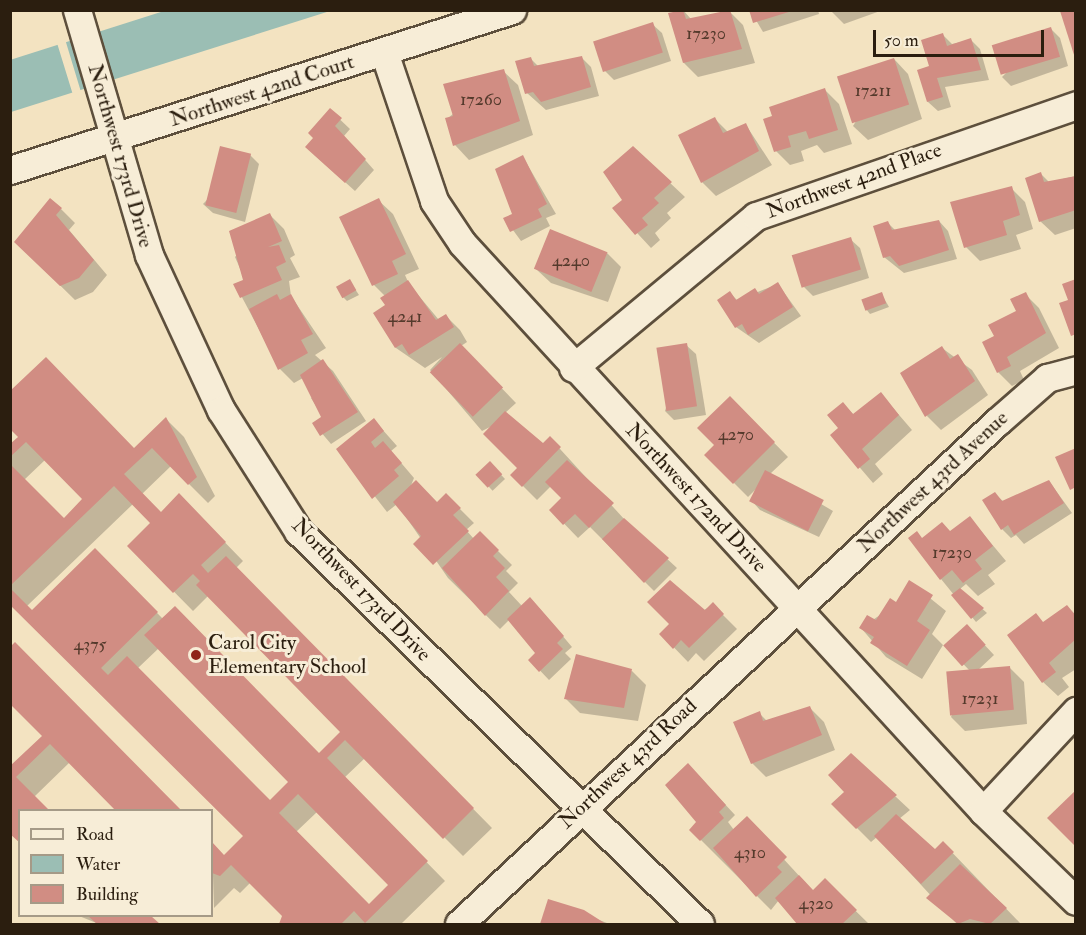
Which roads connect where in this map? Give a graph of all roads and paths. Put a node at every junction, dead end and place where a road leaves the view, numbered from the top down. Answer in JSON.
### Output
{"nodes":[{"id":1,"x":513,"y":10,"type":"edge"},
{"id":2,"x":80,"y":22,"type":"edge"},
{"id":3,"x":384,"y":52,"type":"junction"},
{"id":4,"x":1076,"y":105,"type":"edge"},
{"id":5,"x":114,"y":138,"type":"junction"},
{"id":6,"x":10,"y":170,"type":"edge"},
{"id":7,"x":573,"y":368,"type":"junction"},
{"id":8,"x":1076,"y":370,"type":"edge"},
{"id":9,"x":799,"y":607,"type":"junction"},
{"id":10,"x":1076,"y":711,"type":"edge"},
{"id":11,"x":582,"y":805,"type":"junction"},
{"id":12,"x":983,"y":811,"type":"junction"},
{"id":13,"x":1076,"y":901,"type":"edge"},
{"id":14,"x":459,"y":924,"type":"edge"},
{"id":15,"x":700,"y":924,"type":"edge"}],
"edges":[{"from":1,"to":3,"type":"street","name":"Northwest 42nd Court"},
{"from":2,"to":5,"type":"street","name":"Northwest 173rd Drive"},
{"from":3,"to":5,"type":"street","name":"Northwest 42nd Court"},
{"from":3,"to":7,"type":"street","name":"Northwest 172nd Drive"},
{"from":4,"to":7,"type":"street","name":"Northwest 42nd Place"},
{"from":5,"to":6,"type":"street","name":"Northwest 42nd Court"},
{"from":5,"to":11,"type":"street","name":"Northwest 173rd Drive"},
{"from":7,"to":9,"type":"street","name":"Northwest 172nd Drive"},
{"from":8,"to":9,"type":"street","name":"Northwest 43rd Avenue"},
{"from":9,"to":11,"type":"street","name":"Northwest 43rd Road"},
{"from":9,"to":12,"type":"street","name":"Northwest 172nd Drive"},
{"from":10,"to":12,"type":"street"},
{"from":11,"to":14,"type":"street","name":"Northwest 43rd Road"},
{"from":11,"to":15,"type":"street","name":"Northwest 173rd Drive"},
{"from":12,"to":13,"type":"street","name":"Northwest 172nd Drive"}]}
